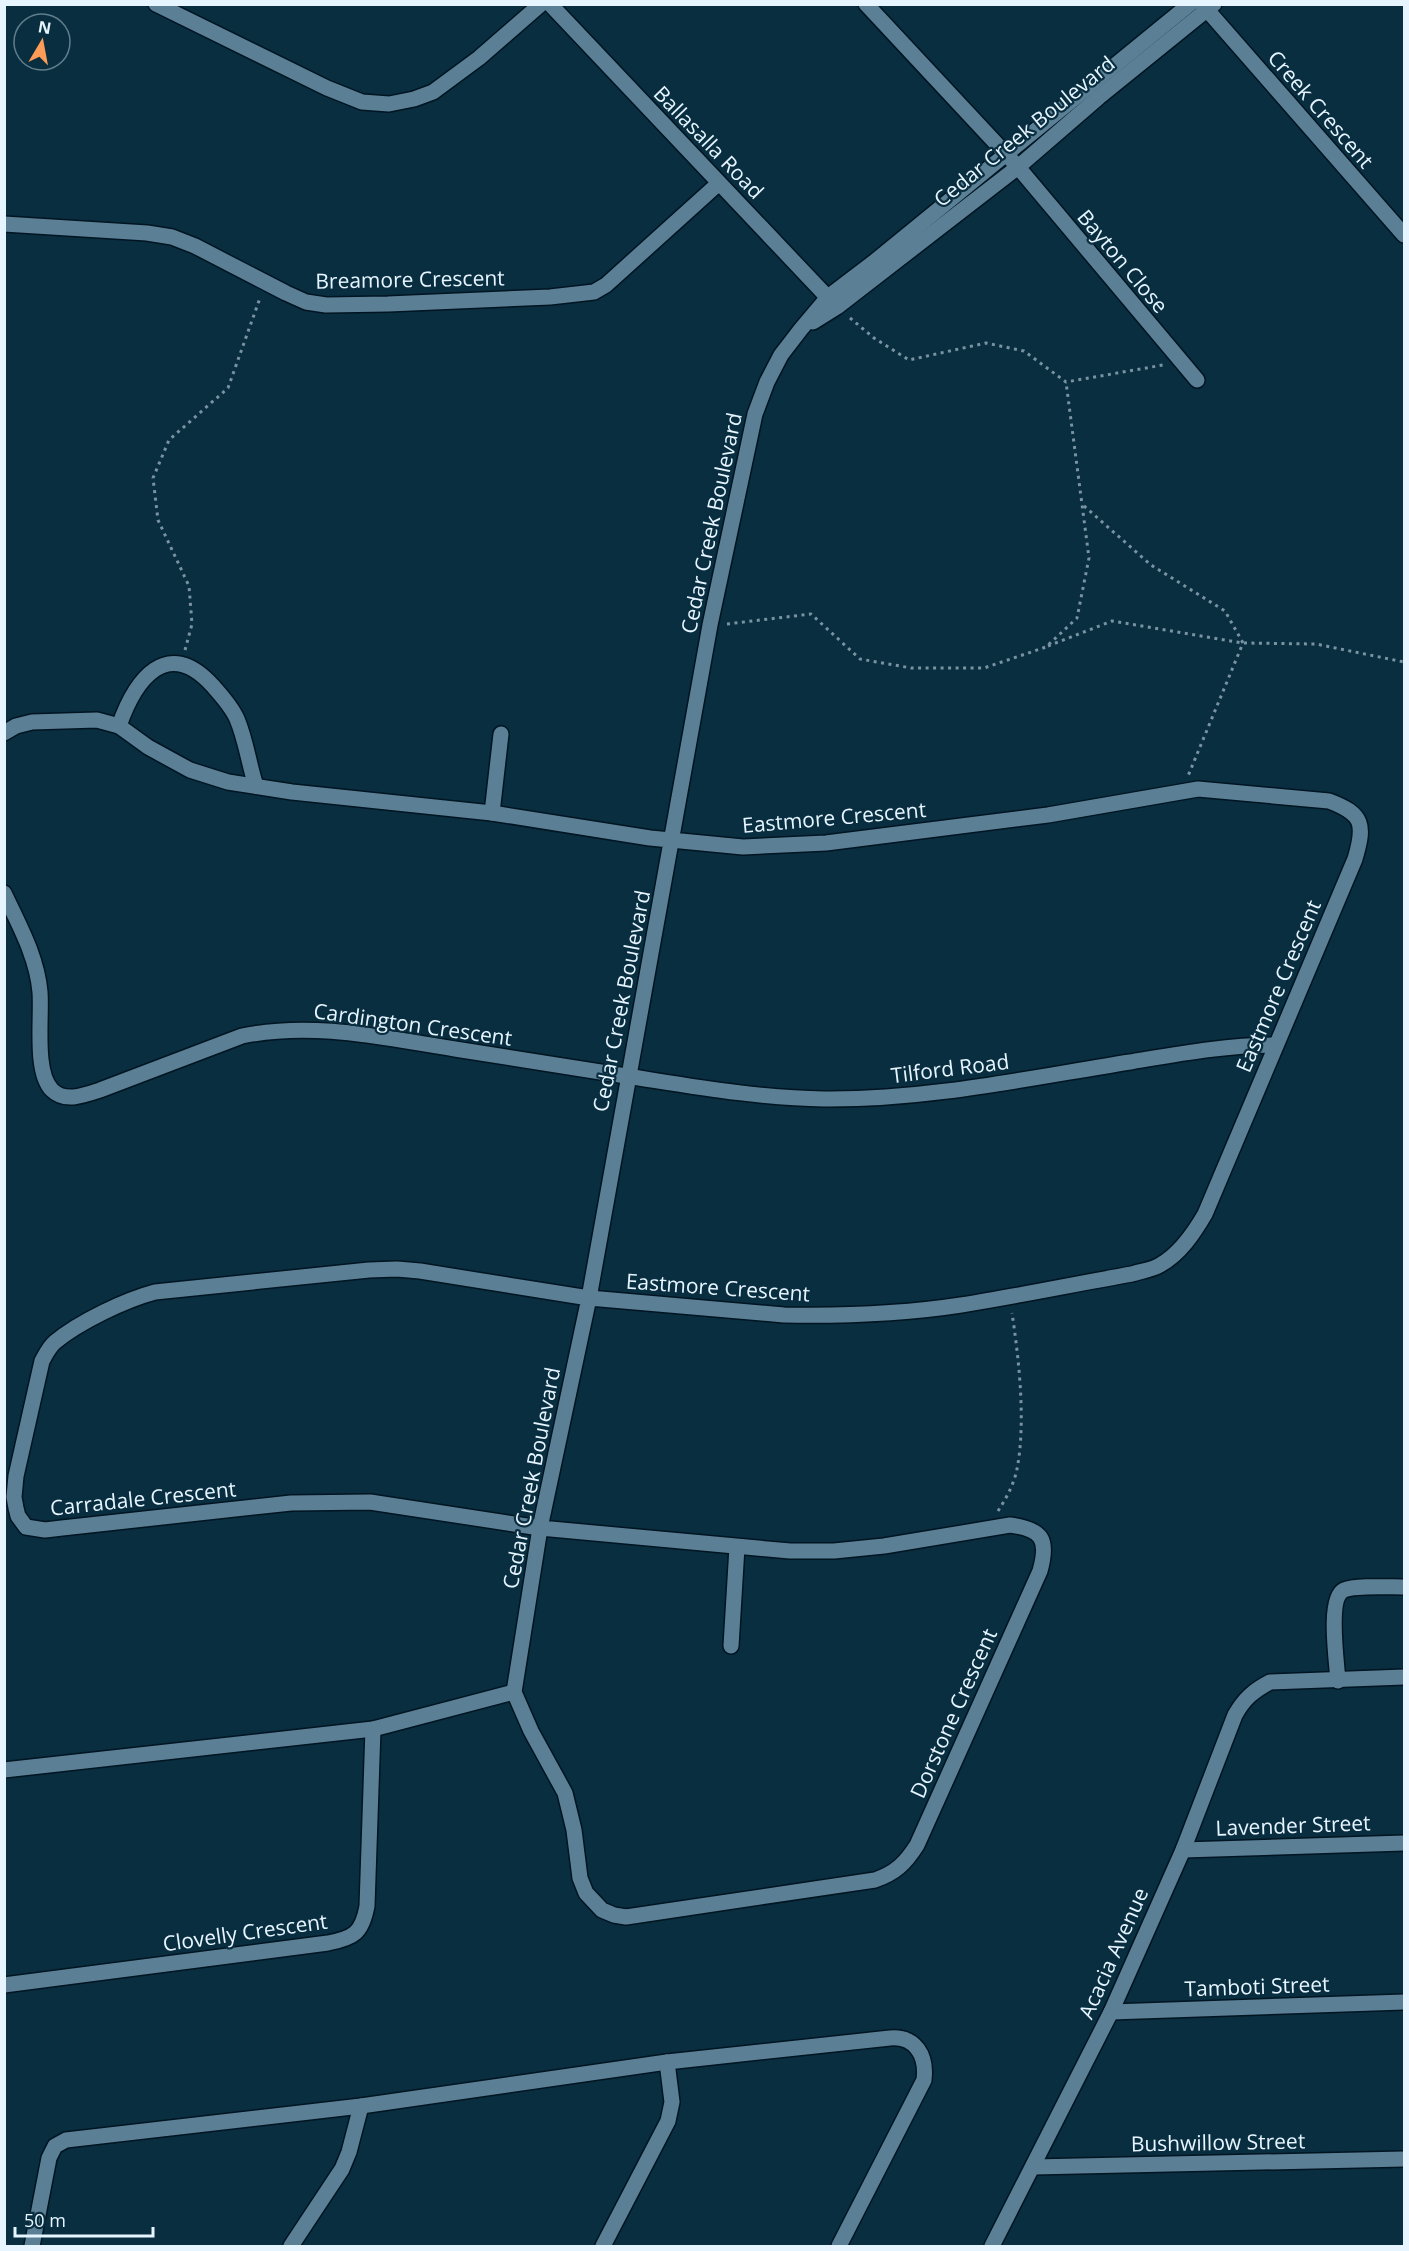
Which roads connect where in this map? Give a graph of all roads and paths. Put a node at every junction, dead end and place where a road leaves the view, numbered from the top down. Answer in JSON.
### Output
{"nodes":[{"id":1,"x":156,"y":4,"type":"edge"},
{"id":2,"x":541,"y":4,"type":"edge"},
{"id":3,"x":550,"y":4,"type":"edge"},
{"id":4,"x":866,"y":4,"type":"edge"},
{"id":5,"x":1190,"y":4,"type":"edge"},
{"id":6,"x":1208,"y":6,"type":"edge"},
{"id":7,"x":1005,"y":155,"type":"junction"},
{"id":8,"x":1018,"y":167,"type":"junction"},
{"id":9,"x":719,"y":183,"type":"junction"},
{"id":10,"x":4,"y":224,"type":"edge"},
{"id":11,"x":1404,"y":235,"type":"edge"},
{"id":12,"x":266,"y":282,"type":"junction"},
{"id":13,"x":833,"y":302,"type":"junction"},
{"id":14,"x":1181,"y":362,"type":"junction"},
{"id":15,"x":1197,"y":380,"type":"dead end"},
{"id":16,"x":1066,"y":382,"type":"junction"},
{"id":17,"x":1083,"y":505,"type":"junction"},
{"id":18,"x":710,"y":626,"type":"junction"},
{"id":19,"x":1243,"y":643,"type":"junction"},
{"id":20,"x":1046,"y":647,"type":"junction"},
{"id":21,"x":1404,"y":662,"type":"edge"},
{"id":22,"x":182,"y":664,"type":"junction"},
{"id":23,"x":119,"y":726,"type":"junction"},
{"id":24,"x":4,"y":732,"type":"edge"},
{"id":25,"x":501,"y":734,"type":"dead end"},
{"id":26,"x":256,"y":786,"type":"junction"},
{"id":27,"x":1181,"y":791,"type":"junction"},
{"id":28,"x":492,"y":813,"type":"junction"},
{"id":29,"x":673,"y":840,"type":"junction"},
{"id":30,"x":4,"y":893,"type":"edge"},
{"id":31,"x":1276,"y":1045,"type":"junction"},
{"id":32,"x":628,"y":1077,"type":"junction"},
{"id":33,"x":1009,"y":1296,"type":"junction"},
{"id":34,"x":590,"y":1298,"type":"junction"},
{"id":35,"x":540,"y":1528,"type":"junction"},
{"id":36,"x":988,"y":1528,"type":"junction"},
{"id":37,"x":737,"y":1547,"type":"junction"},
{"id":38,"x":1404,"y":1587,"type":"edge"},
{"id":39,"x":731,"y":1646,"type":"dead end"},
{"id":40,"x":1404,"y":1677,"type":"edge"},
{"id":41,"x":1338,"y":1681,"type":"junction"},
{"id":42,"x":514,"y":1692,"type":"junction"},
{"id":43,"x":373,"y":1729,"type":"junction"},
{"id":44,"x":4,"y":1770,"type":"edge"},
{"id":45,"x":1404,"y":1843,"type":"edge"},
{"id":46,"x":1182,"y":1850,"type":"junction"},
{"id":47,"x":4,"y":1985,"type":"edge"},
{"id":48,"x":1404,"y":2002,"type":"edge"},
{"id":49,"x":1111,"y":2012,"type":"junction"},
{"id":50,"x":667,"y":2062,"type":"junction"},
{"id":51,"x":361,"y":2106,"type":"junction"},
{"id":52,"x":1404,"y":2159,"type":"edge"},
{"id":53,"x":1033,"y":2167,"type":"junction"},
{"id":54,"x":32,"y":2247,"type":"edge"},
{"id":55,"x":291,"y":2247,"type":"edge"},
{"id":56,"x":603,"y":2247,"type":"edge"},
{"id":57,"x":839,"y":2247,"type":"edge"},
{"id":58,"x":992,"y":2247,"type":"edge"}],
"edges":[{"from":1,"to":2,"type":"street"},
{"from":3,"to":9,"type":"street","name":"Ballasalla Road"},
{"from":4,"to":7,"type":"street","name":"Bayton Close"},
{"from":5,"to":7,"type":"street","name":"Cedar Creek Boulevard"},
{"from":6,"to":8,"type":"street","name":"Cedar Creek Boulevard"},
{"from":6,"to":11,"type":"street","name":"Creek Crescent"},
{"from":7,"to":8,"type":"street","name":"Bayton Close"},
{"from":7,"to":13,"type":"street","name":"Cedar Creek Boulevard"},
{"from":8,"to":13,"type":"street","name":"Cedar Creek Boulevard"},
{"from":8,"to":14,"type":"street","name":"Bayton Close"},
{"from":9,"to":12,"type":"street","name":"Breamore Crescent"},
{"from":9,"to":13,"type":"street","name":"Ballasalla Road"},
{"from":10,"to":12,"type":"street","name":"Breamore Crescent"},
{"from":12,"to":22,"type":"path"},
{"from":13,"to":16,"type":"path"},
{"from":13,"to":18,"type":"street","name":"Cedar Creek Boulevard"},
{"from":14,"to":15,"type":"street","name":"Bayton Close"},
{"from":14,"to":16,"type":"path"},
{"from":16,"to":17,"type":"path"},
{"from":17,"to":19,"type":"path"},
{"from":17,"to":20,"type":"path"},
{"from":18,"to":20,"type":"path"},
{"from":18,"to":29,"type":"street","name":"Cedar Creek Boulevard"},
{"from":19,"to":20,"type":"path"},
{"from":19,"to":21,"type":"path"},
{"from":19,"to":27,"type":"path"},
{"from":22,"to":23,"type":"street"},
{"from":22,"to":26,"type":"street"},
{"from":23,"to":24,"type":"street"},
{"from":23,"to":26,"type":"street"},
{"from":25,"to":28,"type":"street"},
{"from":26,"to":28,"type":"street"},
{"from":27,"to":29,"type":"street","name":"Eastmore Crescent"},
{"from":27,"to":31,"type":"street","name":"Eastmore Crescent"},
{"from":28,"to":29,"type":"street"},
{"from":29,"to":32,"type":"street","name":"Cedar Creek Boulevard"},
{"from":30,"to":32,"type":"street","name":"Cardington Crescent"},
{"from":31,"to":32,"type":"street","name":"Tilford Road"},
{"from":31,"to":33,"type":"street","name":"Eastmore Crescent"},
{"from":32,"to":34,"type":"street","name":"Cedar Creek Boulevard"},
{"from":33,"to":34,"type":"street","name":"Eastmore Crescent"},
{"from":33,"to":36,"type":"path"},
{"from":34,"to":35,"type":"street","name":"Cedar Creek Boulevard"},
{"from":34,"to":35,"type":"street","name":"Carradale Crescent"},
{"from":35,"to":37,"type":"street","name":"Dorstone Crescent"},
{"from":35,"to":42,"type":"street","name":"Cedar Creek Boulevard"},
{"from":36,"to":37,"type":"street","name":"Dorstone Crescent"},
{"from":36,"to":42,"type":"street","name":"Dorstone Crescent"},
{"from":37,"to":39,"type":"street"},
{"from":38,"to":41,"type":"street"},
{"from":40,"to":41,"type":"street"},
{"from":41,"to":46,"type":"street","name":"Acacia Avenue"},
{"from":42,"to":43,"type":"street"},
{"from":43,"to":44,"type":"street"},
{"from":43,"to":47,"type":"street","name":"Clovelly Crescent"},
{"from":45,"to":46,"type":"street","name":"Lavender Street"},
{"from":46,"to":49,"type":"street","name":"Acacia Avenue"},
{"from":48,"to":49,"type":"street","name":"Tamboti Street"},
{"from":49,"to":53,"type":"street","name":"Acacia Avenue"},
{"from":50,"to":51,"type":"street"},
{"from":50,"to":56,"type":"street"},
{"from":50,"to":57,"type":"street"},
{"from":51,"to":54,"type":"street"},
{"from":51,"to":55,"type":"street"},
{"from":52,"to":53,"type":"street","name":"Bushwillow Street"},
{"from":53,"to":58,"type":"street","name":"Acacia Avenue"}]}
